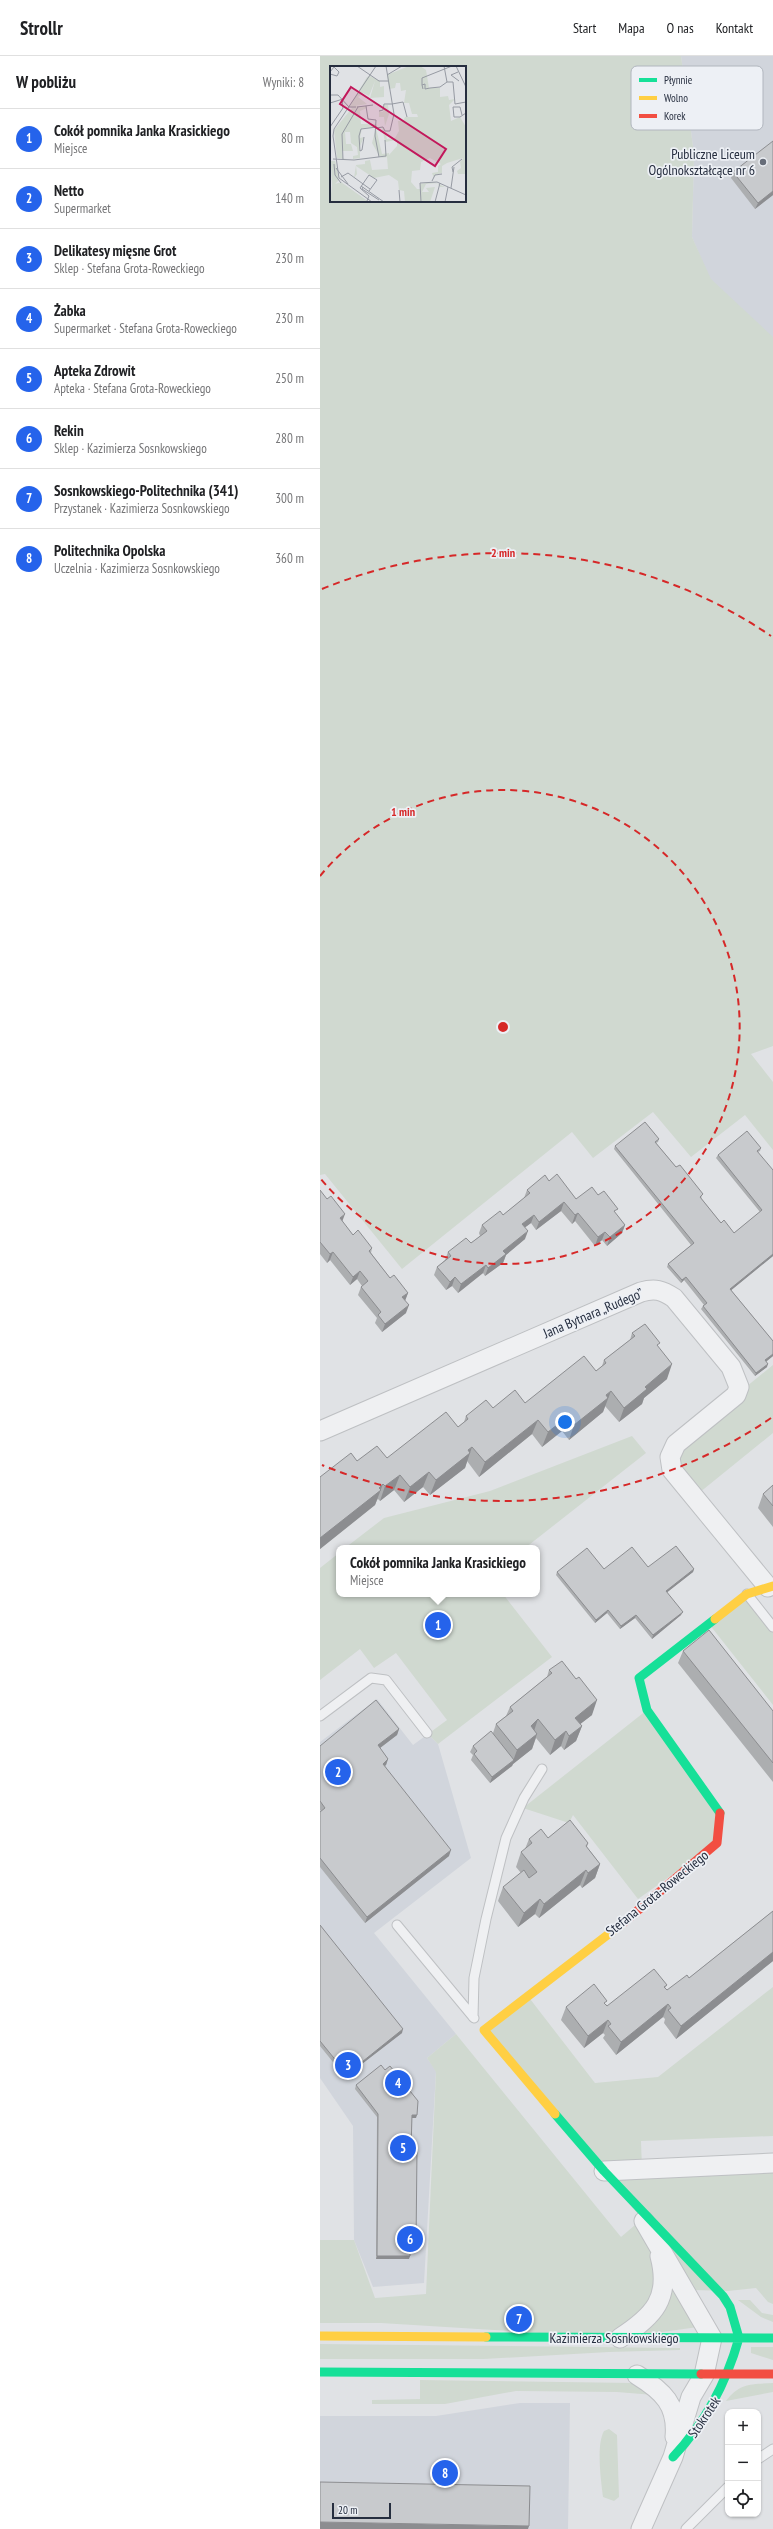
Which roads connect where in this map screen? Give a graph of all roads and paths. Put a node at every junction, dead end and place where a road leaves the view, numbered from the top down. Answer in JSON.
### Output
{"nodes":[{"id":1,"x":320,"y":1431,"type":"edge"},
{"id":2,"x":770,"y":1586,"type":"edge"},
{"id":3,"x":747,"y":1594,"type":"junction"},
{"id":4,"x":773,"y":1627,"type":"edge"},
{"id":5,"x":320,"y":1716,"type":"edge"},
{"id":6,"x":427,"y":1732,"type":"dead end"},
{"id":7,"x":542,"y":1769,"type":"dead end"},
{"id":8,"x":397,"y":1925,"type":"dead end"},
{"id":9,"x":473,"y":2017,"type":"junction"},
{"id":10,"x":484,"y":2030,"type":"junction"},
{"id":11,"x":773,"y":2163,"type":"edge"},
{"id":12,"x":604,"y":2171,"type":"junction"},
{"id":13,"x":630,"y":2199,"type":"junction"},
{"id":14,"x":657,"y":2243,"type":"junction"},
{"id":15,"x":320,"y":2336,"type":"edge"},
{"id":16,"x":620,"y":2338,"type":"junction"},
{"id":17,"x":712,"y":2338,"type":"junction"},
{"id":18,"x":739,"y":2338,"type":"junction"},
{"id":19,"x":773,"y":2338,"type":"edge"},
{"id":20,"x":320,"y":2372,"type":"edge"},
{"id":21,"x":729,"y":2374,"type":"junction"},
{"id":22,"x":773,"y":2374,"type":"edge"},
{"id":23,"x":637,"y":2375,"type":"junction"},
{"id":24,"x":704,"y":2375,"type":"junction"},
{"id":25,"x":773,"y":2449,"type":"edge"},
{"id":26,"x":673,"y":2457,"type":"junction"},
{"id":27,"x":761,"y":2457,"type":"edge"},
{"id":28,"x":725,"y":2490,"type":"edge"},
{"id":29,"x":641,"y":2529,"type":"edge"},
{"id":30,"x":686,"y":2529,"type":"edge"}],
"edges":[{"from":1,"to":2,"type":"street","name":"Jana Bytnara „Rudego”"},
{"from":2,"to":3,"type":"street","name":"Stefana Grota-Roweckiego"},
{"from":3,"to":4,"type":"lane"},
{"from":3,"to":10,"type":"street","name":"Stefana Grota-Roweckiego"},
{"from":5,"to":6,"type":"lane"},
{"from":7,"to":9,"type":"lane"},
{"from":8,"to":9,"type":"lane"},
{"from":9,"to":10,"type":"lane"},
{"from":10,"to":12,"type":"street"},
{"from":11,"to":12,"type":"street"},
{"from":12,"to":13,"type":"street"},
{"from":13,"to":14,"type":"street"},
{"from":13,"to":18,"type":"street"},
{"from":14,"to":16,"type":"street"},
{"from":14,"to":17,"type":"street"},
{"from":15,"to":16,"type":"street","name":"Kazimierza Sosnkowskiego"},
{"from":16,"to":17,"type":"street","name":"Kazimierza Sosnkowskiego"},
{"from":17,"to":18,"type":"street","name":"Kazimierza Sosnkowskiego"},
{"from":17,"to":24,"type":"street"},
{"from":18,"to":19,"type":"street","name":"Kazimierza Sosnkowskiego"},
{"from":18,"to":21,"type":"street"},
{"from":20,"to":23,"type":"street"},
{"from":21,"to":22,"type":"street"},
{"from":21,"to":24,"type":"street"},
{"from":21,"to":26,"type":"street","name":"Stokrotek"},
{"from":23,"to":24,"type":"street"},
{"from":23,"to":26,"type":"street","name":"Stokrotek"},
{"from":24,"to":26,"type":"street","name":"Stokrotek"},
{"from":25,"to":27,"type":"lane"},
{"from":26,"to":29,"type":"street","name":"Stokrotek"},
{"from":28,"to":30,"type":"lane"}]}
